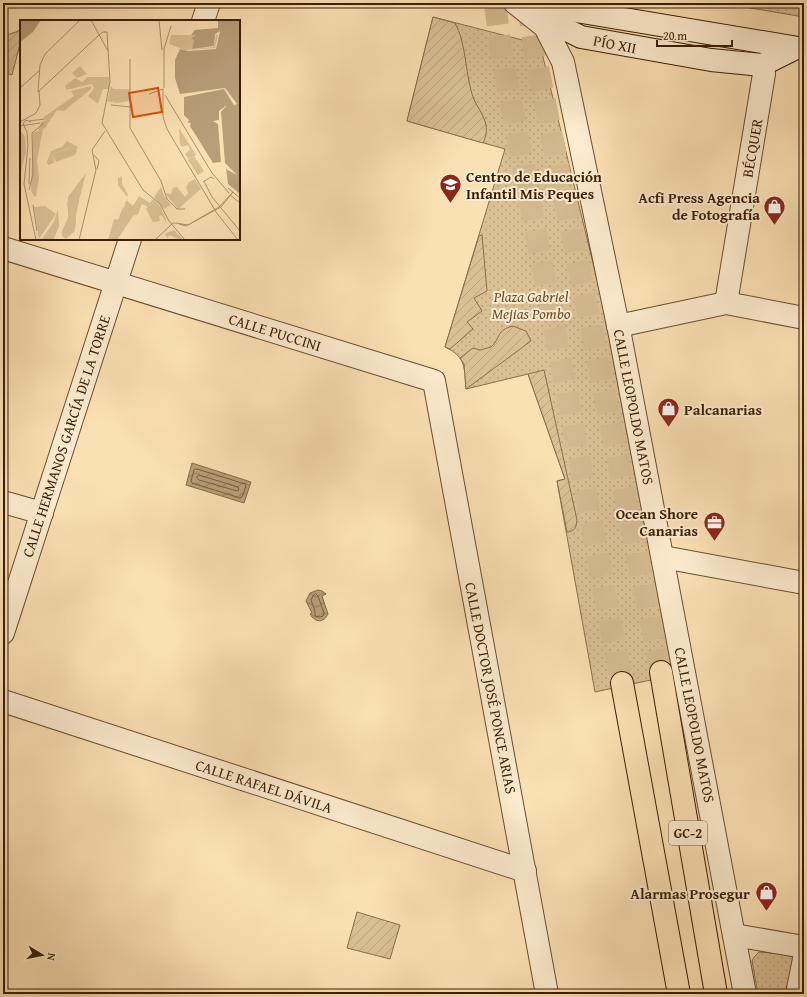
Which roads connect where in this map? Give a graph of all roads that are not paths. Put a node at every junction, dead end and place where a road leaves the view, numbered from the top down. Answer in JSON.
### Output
{"nodes":[{"id":1,"x":209,"y":3,"type":"edge"},
{"id":2,"x":526,"y":3,"type":"edge"},
{"id":3,"x":203,"y":20,"type":"edge"},
{"id":4,"x":581,"y":37,"type":"junction"},
{"id":5,"x":800,"y":48,"type":"edge"},
{"id":6,"x":563,"y":62,"type":"junction"},
{"id":7,"x":762,"y":65,"type":"junction"},
{"id":8,"x":130,"y":240,"type":"edge"},
{"id":9,"x":3,"y":248,"type":"edge"},
{"id":10,"x":116,"y":283,"type":"junction"},
{"id":11,"x":726,"y":303,"type":"junction"},
{"id":12,"x":804,"y":318,"type":"edge"},
{"id":13,"x":618,"y":326,"type":"junction"},
{"id":14,"x":434,"y":381,"type":"joint"},
{"id":15,"x":3,"y":502,"type":"edge"},
{"id":16,"x":42,"y":513,"type":"junction"},
{"id":17,"x":663,"y":557,"type":"junction"},
{"id":18,"x":804,"y":583,"type":"edge"},
{"id":19,"x":3,"y":633,"type":"edge"},
{"id":20,"x":660,"y":672,"type":"tunnel mouth"},
{"id":21,"x":622,"y":683,"type":"tunnel mouth"},
{"id":22,"x":3,"y":701,"type":"edge"},
{"id":23,"x":525,"y":871,"type":"junction"},
{"id":24,"x":734,"y":935,"type":"junction"},
{"id":25,"x":804,"y":947,"type":"edge"},
{"id":26,"x":804,"y":960,"type":"edge"},
{"id":27,"x":548,"y":994,"type":"edge"},
{"id":28,"x":679,"y":994,"type":"edge"},
{"id":29,"x":716,"y":994,"type":"edge"},
{"id":30,"x":745,"y":994,"type":"edge"},
{"id":31,"x":797,"y":994,"type":"edge"}],
"edges":[{"from":1,"to":3,"type":"street"},
{"from":2,"to":4,"type":"street","name":"PÍO XII"},
{"from":2,"to":5,"type":"street"},
{"from":2,"to":6,"type":"street","name":"CALLE LEOPOLDO MATOS"},
{"from":4,"to":6,"type":"street"},
{"from":4,"to":7,"type":"street","name":"PÍO XII"},
{"from":5,"to":7,"type":"street"},
{"from":6,"to":13,"type":"street","name":"CALLE LEOPOLDO MATOS"},
{"from":7,"to":11,"type":"street","name":"BÉCQUER"},
{"from":8,"to":10,"type":"street","name":"CALLE HERMANOS GARCÍA DE LA TORRE"},
{"from":9,"to":10,"type":"street","name":"CALLE PUCCINI"},
{"from":10,"to":14,"type":"street","name":"CALLE PUCCINI"},
{"from":10,"to":16,"type":"street","name":"CALLE HERMANOS GARCÍA DE LA TORRE"},
{"from":11,"to":12,"type":"street"},
{"from":11,"to":13,"type":"street"},
{"from":13,"to":17,"type":"street","name":"CALLE LEOPOLDO MATOS"},
{"from":14,"to":23,"type":"street","name":"CALLE DOCTOR JOSÉ PONCE ARIAS"},
{"from":15,"to":16,"type":"street"},
{"from":16,"to":19,"type":"street","name":"CALLE HERMANOS GARCÍA DE LA TORRE"},
{"from":17,"to":18,"type":"street"},
{"from":17,"to":24,"type":"street","name":"CALLE LEOPOLDO MATOS"},
{"from":20,"to":29,"type":"highway","number":"GC-2"},
{"from":21,"to":28,"type":"highway","number":"GC-2"},
{"from":22,"to":23,"type":"street","name":"CALLE RAFAEL DÁVILA"},
{"from":23,"to":27,"type":"street","name":"CALLE DOCTOR JOSÉ PONCE ARIAS"},
{"from":24,"to":25,"type":"street"},
{"from":24,"to":30,"type":"street","name":"CALLE LEOPOLDO MATOS"},
{"from":26,"to":31,"type":"street"}]}
